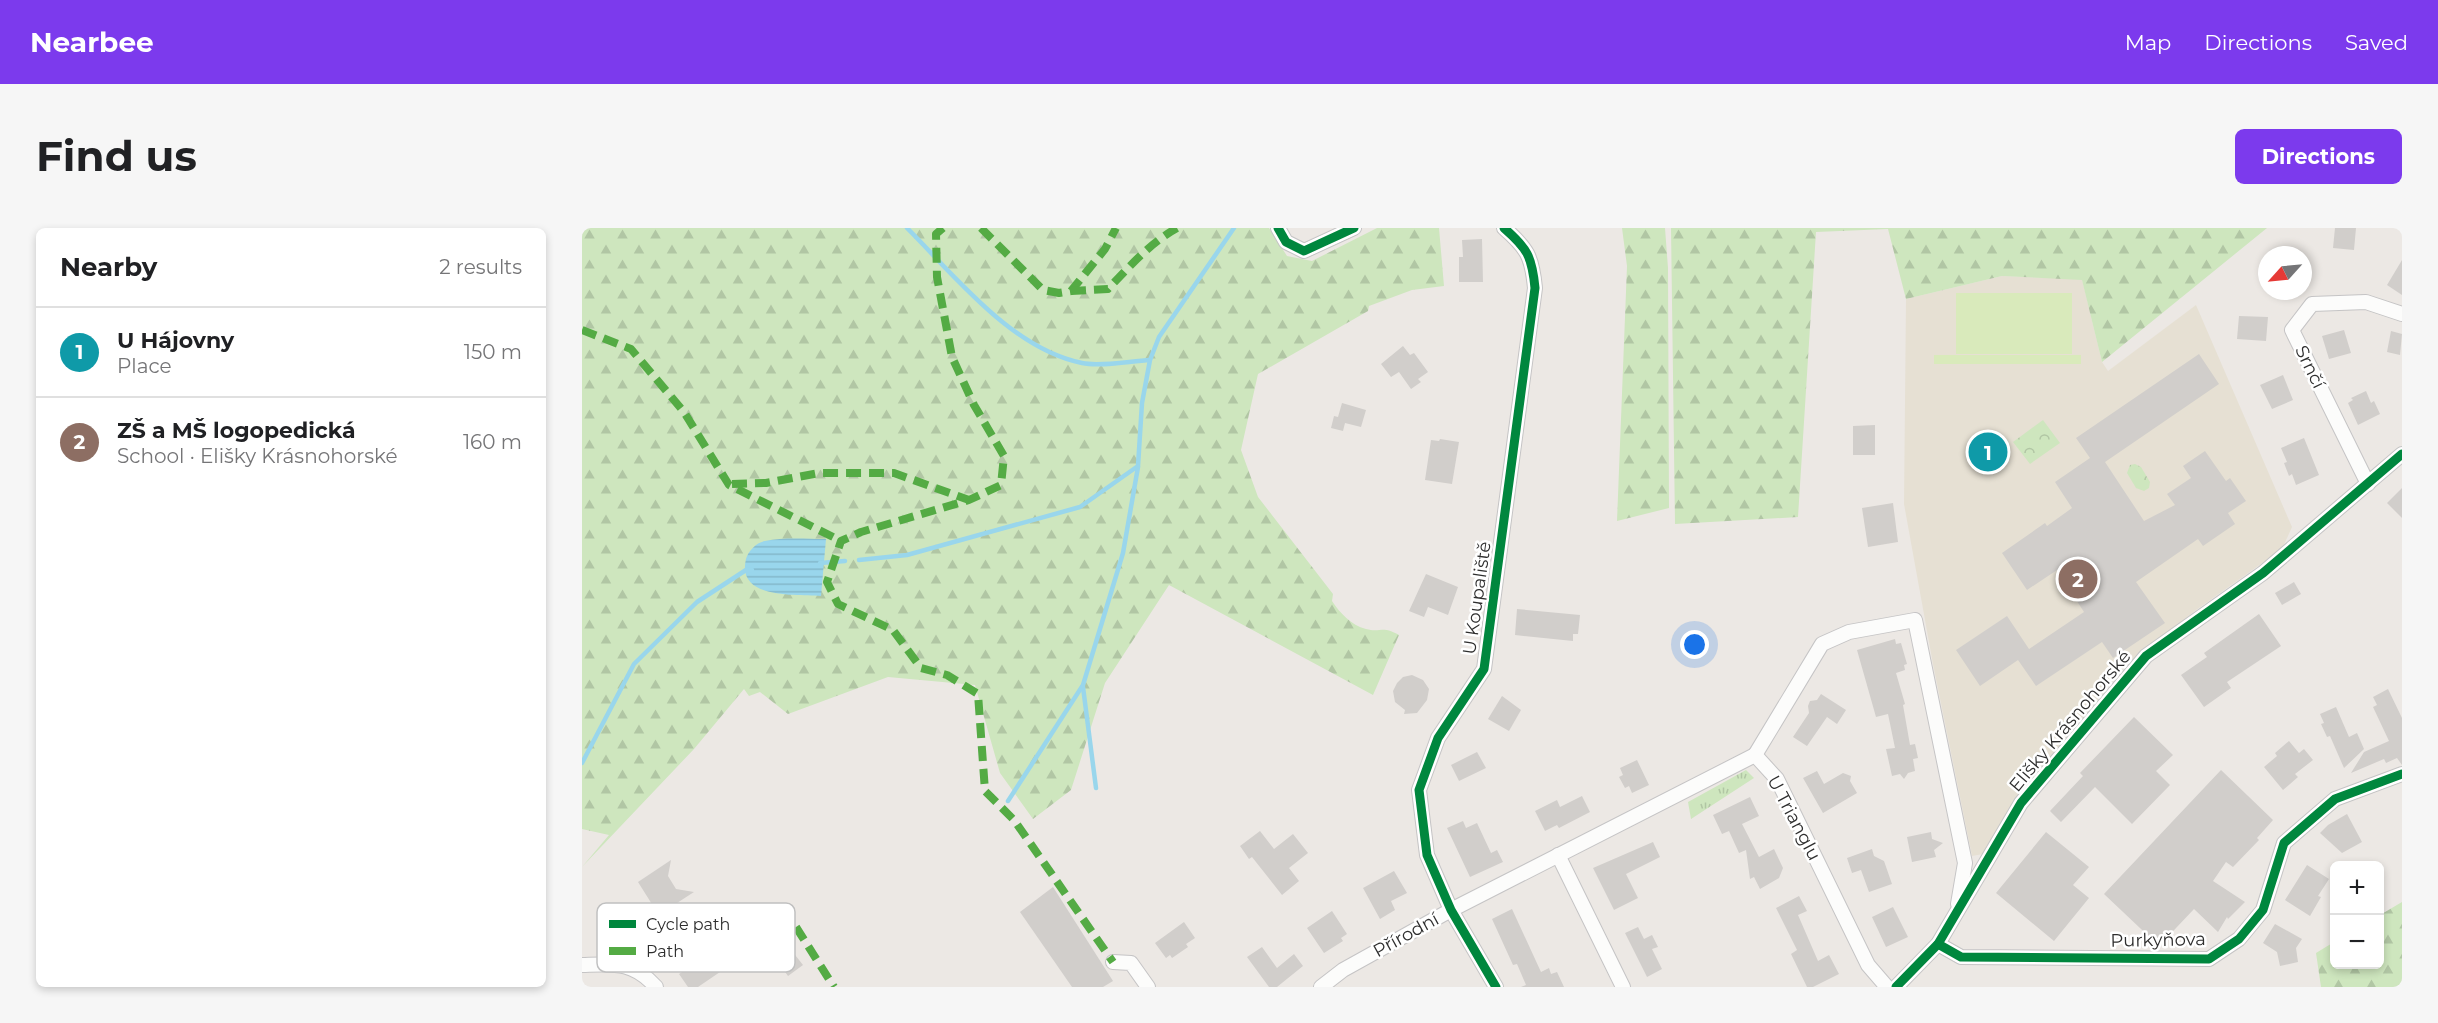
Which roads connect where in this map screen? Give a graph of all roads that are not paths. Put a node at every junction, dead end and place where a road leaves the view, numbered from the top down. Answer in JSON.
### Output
{"nodes":[{"id":1,"x":1278,"y":228,"type":"edge"},
{"id":2,"x":1354,"y":228,"type":"edge"},
{"id":3,"x":1504,"y":228,"type":"edge"},
{"id":4,"x":2402,"y":314,"type":"edge"},
{"id":5,"x":2402,"y":454,"type":"edge"},
{"id":6,"x":2368,"y":484,"type":"junction"},
{"id":7,"x":1755,"y":755,"type":"junction"},
{"id":8,"x":2402,"y":774,"type":"edge"},
{"id":9,"x":1558,"y":855,"type":"junction"},
{"id":10,"x":1451,"y":910,"type":"junction"},
{"id":11,"x":1956,"y":914,"type":"junction"},
{"id":12,"x":1938,"y":944,"type":"junction"},
{"id":13,"x":1113,"y":963,"type":"dead end"},
{"id":14,"x":597,"y":965,"type":"edge"},
{"id":15,"x":582,"y":966,"type":"edge"},
{"id":16,"x":639,"y":972,"type":"edge"},
{"id":17,"x":656,"y":987,"type":"edge"},
{"id":18,"x":1148,"y":987,"type":"edge"},
{"id":19,"x":1321,"y":987,"type":"edge"},
{"id":20,"x":1496,"y":987,"type":"edge"},
{"id":21,"x":1623,"y":987,"type":"edge"},
{"id":22,"x":1887,"y":987,"type":"edge"},
{"id":23,"x":1896,"y":987,"type":"edge"}],
"edges":[{"from":1,"to":2,"type":"street"},
{"from":3,"to":10,"type":"street","name":"U Koupaliště"},
{"from":4,"to":6,"type":"street","name":"Srnčí"},
{"from":5,"to":6,"type":"street","name":"Elišky Krásnohorské"},
{"from":6,"to":11,"type":"street","name":"Elišky Krásnohorské"},
{"from":7,"to":9,"type":"street","name":"Přírodní"},
{"from":7,"to":11,"type":"street"},
{"from":7,"to":22,"type":"street","name":"U Trianglu"},
{"from":8,"to":12,"type":"street","name":"Purkyňova"},
{"from":9,"to":10,"type":"street","name":"Přírodní"},
{"from":9,"to":21,"type":"street"},
{"from":10,"to":19,"type":"street","name":"Přírodní"},
{"from":10,"to":20,"type":"street","name":"U Koupaliště"},
{"from":11,"to":12,"type":"street","name":"Elišky Krásnohorské"},
{"from":12,"to":23,"type":"street","name":"Elišky Krásnohorské"},
{"from":13,"to":18,"type":"street"},
{"from":14,"to":15,"type":"street"},
{"from":16,"to":17,"type":"street"}]}
